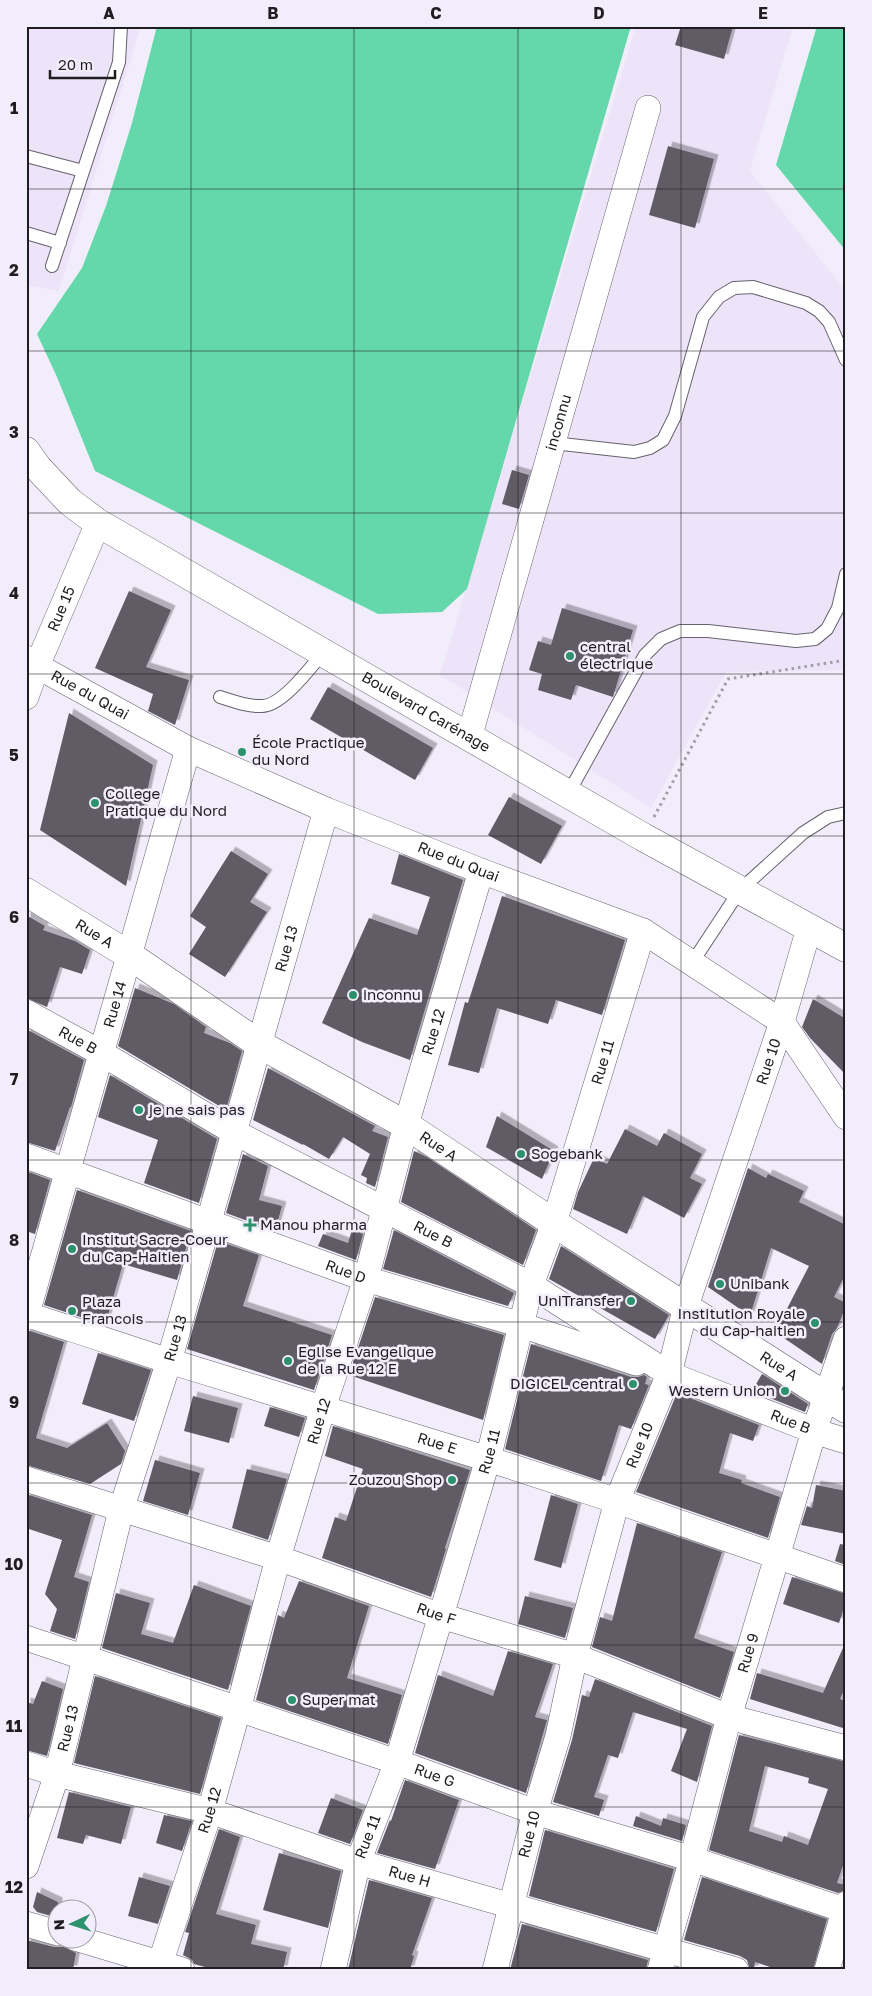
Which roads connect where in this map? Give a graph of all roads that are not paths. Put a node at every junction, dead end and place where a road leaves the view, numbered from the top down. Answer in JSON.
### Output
{"nodes":[{"id":1,"x":121,"y":26,"type":"edge"},
{"id":2,"x":648,"y":108,"type":"dead end"},
{"id":3,"x":26,"y":156,"type":"edge"},
{"id":4,"x":83,"y":172,"type":"junction"},
{"id":5,"x":26,"y":233,"type":"edge"},
{"id":6,"x":60,"y":243,"type":"junction"},
{"id":7,"x":52,"y":266,"type":"dead end"},
{"id":8,"x":846,"y":360,"type":"edge"},
{"id":9,"x":553,"y":443,"type":"junction"},
{"id":10,"x":26,"y":451,"type":"edge"},
{"id":11,"x":98,"y":523,"type":"junction"},
{"id":12,"x":846,"y":574,"type":"edge"},
{"id":13,"x":323,"y":653,"type":"junction"},
{"id":14,"x":31,"y":662,"type":"edge"},
{"id":15,"x":26,"y":697,"type":"edge"},
{"id":16,"x":220,"y":697,"type":"dead end"},
{"id":17,"x":470,"y":738,"type":"junction"},
{"id":18,"x":188,"y":750,"type":"junction"},
{"id":19,"x":568,"y":794,"type":"junction"},
{"id":20,"x":326,"y":810,"type":"junction"},
{"id":21,"x":846,"y":813,"type":"edge"},
{"id":22,"x":481,"y":871,"type":"junction"},
{"id":23,"x":740,"y":890,"type":"junction"},
{"id":24,"x":26,"y":892,"type":"edge"},
{"id":25,"x":809,"y":928,"type":"junction"},
{"id":26,"x":643,"y":930,"type":"junction"},
{"id":27,"x":846,"y":948,"type":"edge"},
{"id":28,"x":129,"y":955,"type":"junction"},
{"id":29,"x":692,"y":963,"type":"junction"},
{"id":30,"x":26,"y":1012,"type":"edge"},
{"id":31,"x":782,"y":1022,"type":"junction"},
{"id":32,"x":260,"y":1044,"type":"junction"},
{"id":33,"x":101,"y":1053,"type":"junction"},
{"id":34,"x":846,"y":1117,"type":"edge"},
{"id":35,"x":406,"y":1125,"type":"junction"},
{"id":36,"x":234,"y":1132,"type":"junction"},
{"id":37,"x":26,"y":1156,"type":"edge"},
{"id":38,"x":68,"y":1170,"type":"junction"},
{"id":39,"x":384,"y":1207,"type":"junction"},
{"id":40,"x":208,"y":1222,"type":"junction"},
{"id":41,"x":554,"y":1223,"type":"junction"},
{"id":42,"x":366,"y":1279,"type":"junction"},
{"id":43,"x":531,"y":1285,"type":"junction"},
{"id":44,"x":686,"y":1306,"type":"junction"},
{"id":45,"x":26,"y":1315,"type":"edge"},
{"id":46,"x":521,"y":1325,"type":"junction"},
{"id":47,"x":845,"y":1345,"type":"edge"},
{"id":48,"x":169,"y":1361,"type":"junction"},
{"id":49,"x":669,"y":1374,"type":"junction"},
{"id":50,"x":836,"y":1403,"type":"edge"},
{"id":51,"x":324,"y":1408,"type":"junction"},
{"id":52,"x":814,"y":1431,"type":"junction"},
{"id":53,"x":846,"y":1441,"type":"edge"},
{"id":54,"x":488,"y":1459,"type":"junction"},
{"id":55,"x":26,"y":1479,"type":"edge"},
{"id":56,"x":617,"y":1501,"type":"junction"},
{"id":57,"x":121,"y":1510,"type":"junction"},
{"id":58,"x":778,"y":1557,"type":"junction"},
{"id":59,"x":278,"y":1558,"type":"junction"},
{"id":60,"x":846,"y":1580,"type":"edge"},
{"id":61,"x":441,"y":1616,"type":"junction"},
{"id":62,"x":26,"y":1638,"type":"edge"},
{"id":63,"x":575,"y":1656,"type":"junction"},
{"id":64,"x":84,"y":1657,"type":"junction"},
{"id":65,"x":238,"y":1710,"type":"junction"},
{"id":66,"x":729,"y":1717,"type":"junction"},
{"id":67,"x":846,"y":1748,"type":"edge"},
{"id":68,"x":396,"y":1762,"type":"junction"},
{"id":69,"x":26,"y":1764,"type":"edge"},
{"id":70,"x":57,"y":1774,"type":"junction"},
{"id":71,"x":210,"y":1811,"type":"junction"},
{"id":72,"x":535,"y":1812,"type":"junction"},
{"id":73,"x":692,"y":1859,"type":"junction"},
{"id":74,"x":358,"y":1862,"type":"junction"},
{"id":75,"x":26,"y":1866,"type":"edge"},
{"id":76,"x":513,"y":1905,"type":"junction"},
{"id":77,"x":845,"y":1907,"type":"edge"},
{"id":78,"x":26,"y":1924,"type":"edge"},
{"id":79,"x":48,"y":1930,"type":"edge"},
{"id":80,"x":98,"y":1946,"type":"edge"},
{"id":81,"x":663,"y":1960,"type":"edge"},
{"id":82,"x":167,"y":1968,"type":"edge"},
{"id":83,"x":333,"y":1970,"type":"edge"},
{"id":84,"x":495,"y":1970,"type":"edge"},
{"id":85,"x":736,"y":1970,"type":"edge"},
{"id":86,"x":827,"y":1970,"type":"edge"}],
"edges":[{"from":1,"to":4,"type":"lane"},
{"from":2,"to":9,"type":"street","name":"inconnu"},
{"from":3,"to":4,"type":"lane"},
{"from":4,"to":6,"type":"lane"},
{"from":5,"to":6,"type":"lane"},
{"from":6,"to":7,"type":"lane"},
{"from":8,"to":9,"type":"lane"},
{"from":9,"to":17,"type":"street","name":"inconnu"},
{"from":10,"to":11,"type":"street","name":"Boulevard Carénage"},
{"from":11,"to":13,"type":"street","name":"Boulevard Carénage"},
{"from":11,"to":14,"type":"street","name":"Rue 15"},
{"from":12,"to":19,"type":"lane"},
{"from":13,"to":16,"type":"lane"},
{"from":13,"to":17,"type":"street","name":"Boulevard Carénage"},
{"from":14,"to":15,"type":"street","name":"Rue 15"},
{"from":14,"to":18,"type":"street","name":"Rue du Quai"},
{"from":17,"to":19,"type":"street","name":"Boulevard Carénage"},
{"from":18,"to":20,"type":"street","name":"Rue du Quai"},
{"from":18,"to":28,"type":"street","name":"Rue 14"},
{"from":19,"to":23,"type":"street","name":"Boulevard Carénage"},
{"from":20,"to":22,"type":"street","name":"Rue du Quai"},
{"from":20,"to":32,"type":"street","name":"Rue 13"},
{"from":21,"to":23,"type":"lane"},
{"from":22,"to":26,"type":"street","name":"Rue du Quai"},
{"from":22,"to":35,"type":"street","name":"Rue 12"},
{"from":23,"to":25,"type":"street","name":"Boulevard Carénage"},
{"from":23,"to":29,"type":"lane"},
{"from":24,"to":28,"type":"street","name":"Rue A"},
{"from":25,"to":27,"type":"street","name":"Boulevard Carénage"},
{"from":25,"to":31,"type":"street","name":"Rue 10"},
{"from":26,"to":29,"type":"street","name":"Rue du Quai"},
{"from":26,"to":41,"type":"street","name":"Rue 11"},
{"from":28,"to":32,"type":"street","name":"Rue A"},
{"from":28,"to":33,"type":"street","name":"Rue 14"},
{"from":29,"to":31,"type":"street","name":"Rue du Quai"},
{"from":30,"to":33,"type":"street","name":"Rue B"},
{"from":31,"to":34,"type":"street","name":"Rue du Quai"},
{"from":31,"to":44,"type":"street","name":"Rue 10"},
{"from":32,"to":35,"type":"street","name":"Rue A"},
{"from":32,"to":36,"type":"street","name":"Rue 13"},
{"from":33,"to":36,"type":"street","name":"Rue B"},
{"from":33,"to":38,"type":"street","name":"Rue 14"},
{"from":35,"to":39,"type":"street","name":"Rue 12"},
{"from":35,"to":41,"type":"street","name":"Rue A"},
{"from":36,"to":39,"type":"street","name":"Rue B"},
{"from":36,"to":40,"type":"street","name":"Rue 13"},
{"from":37,"to":38,"type":"street","name":"Rue D"},
{"from":38,"to":40,"type":"street","name":"Rue D"},
{"from":38,"to":45,"type":"street","name":"Rue 14"},
{"from":39,"to":42,"type":"street","name":"Rue 12"},
{"from":39,"to":43,"type":"street","name":"Rue B"},
{"from":40,"to":42,"type":"street","name":"Rue D"},
{"from":40,"to":48,"type":"street","name":"Rue 13"},
{"from":41,"to":43,"type":"street","name":"Rue 11"},
{"from":41,"to":44,"type":"street","name":"Rue A"},
{"from":42,"to":46,"type":"street","name":"Rue D"},
{"from":42,"to":51,"type":"street","name":"Rue 12"},
{"from":43,"to":46,"type":"street","name":"Rue 11"},
{"from":43,"to":49,"type":"street","name":"Rue B"},
{"from":44,"to":49,"type":"street","name":"Rue 10"},
{"from":44,"to":50,"type":"street","name":"Rue A"},
{"from":45,"to":48,"type":"street","name":"Rue E"},
{"from":46,"to":49,"type":"street","name":"Rue D"},
{"from":46,"to":54,"type":"street","name":"Rue 11"},
{"from":47,"to":50,"type":"street","name":"Rue 9"},
{"from":48,"to":51,"type":"street","name":"Rue E"},
{"from":48,"to":57,"type":"street","name":"Rue 13"},
{"from":49,"to":52,"type":"street","name":"Rue B"},
{"from":49,"to":56,"type":"street","name":"Rue 10"},
{"from":50,"to":52,"type":"street","name":"Rue 9"},
{"from":51,"to":54,"type":"street","name":"Rue E"},
{"from":51,"to":59,"type":"street","name":"Rue 12"},
{"from":52,"to":53,"type":"street","name":"Rue B"},
{"from":52,"to":58,"type":"street","name":"Rue 9"},
{"from":54,"to":56,"type":"street","name":"Rue E"},
{"from":54,"to":61,"type":"street","name":"Rue 11"},
{"from":55,"to":57,"type":"street","name":"Rue F"},
{"from":56,"to":58,"type":"street","name":"Rue E"},
{"from":56,"to":63,"type":"street","name":"Rue 10"},
{"from":57,"to":59,"type":"street","name":"Rue F"},
{"from":57,"to":64,"type":"street","name":"Rue 13"},
{"from":58,"to":60,"type":"street","name":"Rue E"},
{"from":58,"to":66,"type":"street","name":"Rue 9"},
{"from":59,"to":61,"type":"street","name":"Rue F"},
{"from":59,"to":65,"type":"street","name":"Rue 12"},
{"from":61,"to":63,"type":"street","name":"Rue F"},
{"from":61,"to":68,"type":"street","name":"Rue 11"},
{"from":62,"to":64,"type":"street","name":"Rue G"},
{"from":63,"to":66,"type":"street","name":"Rue F"},
{"from":63,"to":72,"type":"street","name":"Rue 10"},
{"from":64,"to":65,"type":"street","name":"Rue G"},
{"from":64,"to":70,"type":"street","name":"Rue 13"},
{"from":65,"to":68,"type":"street","name":"Rue G"},
{"from":65,"to":71,"type":"street","name":"Rue 12"},
{"from":66,"to":67,"type":"street","name":"Rue F"},
{"from":66,"to":73,"type":"street","name":"Rue 9"},
{"from":68,"to":72,"type":"street","name":"Rue G"},
{"from":68,"to":74,"type":"street","name":"Rue 11"},
{"from":69,"to":70,"type":"street","name":"Rue H"},
{"from":70,"to":71,"type":"street","name":"Rue H"},
{"from":70,"to":75,"type":"street","name":"Rue 13"},
{"from":71,"to":74,"type":"street","name":"Rue H"},
{"from":71,"to":82,"type":"street","name":"Rue 12"},
{"from":72,"to":73,"type":"street","name":"Rue G"},
{"from":72,"to":76,"type":"street","name":"Rue 10"},
{"from":73,"to":77,"type":"street","name":"Rue G"},
{"from":73,"to":81,"type":"street","name":"Rue 9"},
{"from":74,"to":76,"type":"street","name":"Rue H"},
{"from":74,"to":83,"type":"street","name":"Rue 11"},
{"from":76,"to":81,"type":"street","name":"Rue H"},
{"from":76,"to":84,"type":"street","name":"Rue 10"},
{"from":77,"to":86,"type":"street"},
{"from":78,"to":79,"type":"street"},
{"from":80,"to":82,"type":"street"},
{"from":81,"to":85,"type":"street","name":"Rue H"}]}
